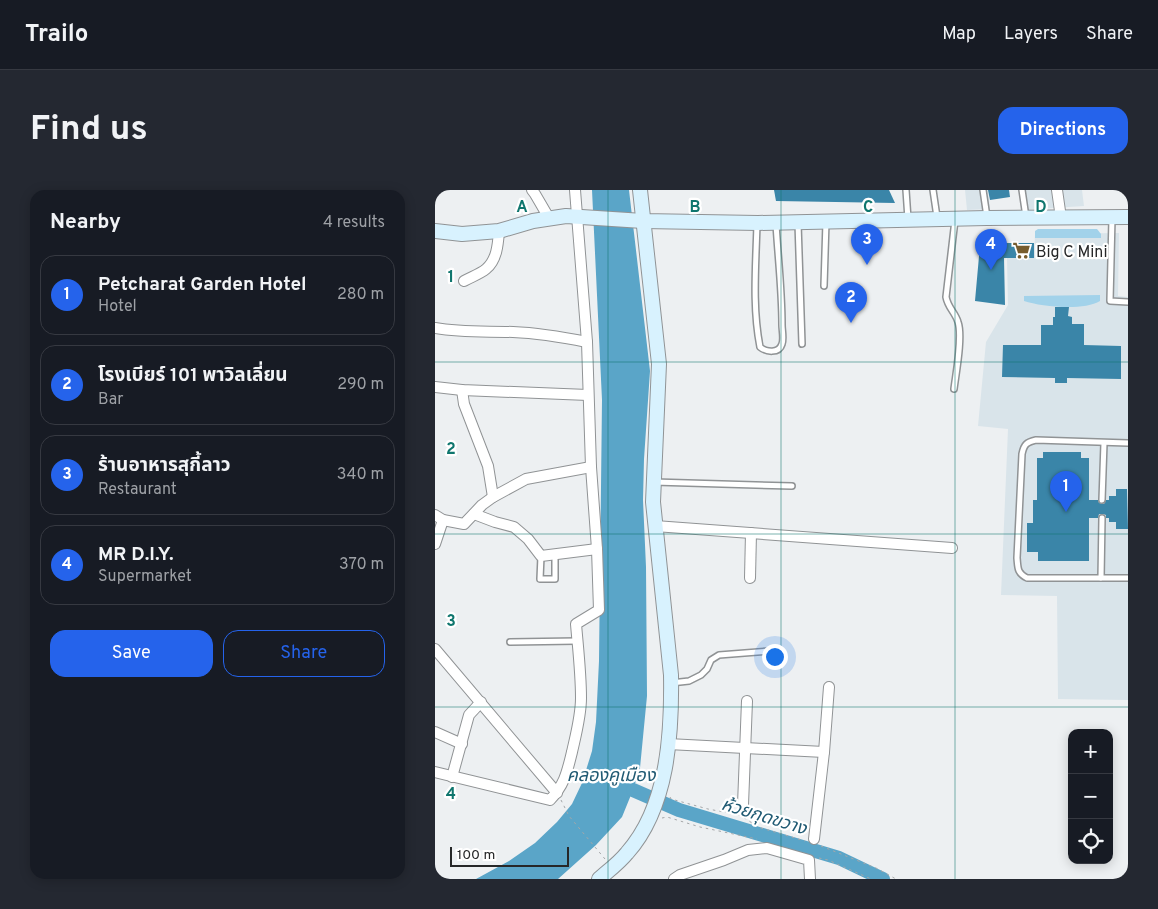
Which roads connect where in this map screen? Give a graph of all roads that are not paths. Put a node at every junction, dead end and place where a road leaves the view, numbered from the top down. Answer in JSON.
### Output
{"nodes":[{"id":1,"x":532,"y":190,"type":"edge"},
{"id":2,"x":575,"y":190,"type":"edge"},
{"id":3,"x":640,"y":190,"type":"edge"},
{"id":4,"x":906,"y":190,"type":"edge"},
{"id":5,"x":933,"y":190,"type":"edge"},
{"id":6,"x":983,"y":190,"type":"edge"},
{"id":7,"x":1022,"y":190,"type":"edge"},
{"id":8,"x":1057,"y":190,"type":"edge"},
{"id":9,"x":584,"y":217,"type":"junction"},
{"id":10,"x":549,"y":218,"type":"junction"},
{"id":11,"x":987,"y":218,"type":"junction"},
{"id":12,"x":1026,"y":218,"type":"junction"},
{"id":13,"x":1061,"y":218,"type":"junction"},
{"id":14,"x":1123,"y":218,"type":"edge"},
{"id":15,"x":909,"y":220,"type":"junction"},
{"id":16,"x":937,"y":220,"type":"junction"},
{"id":17,"x":955,"y":220,"type":"junction"},
{"id":18,"x":640,"y":221,"type":"junction"},
{"id":19,"x":757,"y":222,"type":"junction"},
{"id":20,"x":776,"y":222,"type":"junction"},
{"id":21,"x":797,"y":222,"type":"junction"},
{"id":22,"x":827,"y":222,"type":"junction"},
{"id":23,"x":499,"y":231,"type":"junction"},
{"id":24,"x":435,"y":232,"type":"edge"},
{"id":25,"x":464,"y":281,"type":"dead end"},
{"id":26,"x":824,"y":286,"type":"dead end"},
{"id":27,"x":1128,"y":302,"type":"edge"},
{"id":28,"x":435,"y":328,"type":"edge"},
{"id":29,"x":587,"y":342,"type":"junction"},
{"id":30,"x":802,"y":344,"type":"dead end"},
{"id":31,"x":435,"y":387,"type":"edge"},
{"id":32,"x":954,"y":389,"type":"dead end"},
{"id":33,"x":462,"y":390,"type":"junction"},
{"id":34,"x":588,"y":395,"type":"junction"},
{"id":35,"x":1104,"y":442,"type":"junction"},
{"id":36,"x":1128,"y":443,"type":"edge"},
{"id":37,"x":591,"y":467,"type":"junction"},
{"id":38,"x":654,"y":482,"type":"junction"},
{"id":39,"x":792,"y":486,"type":"dead end"},
{"id":40,"x":493,"y":497,"type":"junction"},
{"id":41,"x":1102,"y":500,"type":"dead end"},
{"id":42,"x":474,"y":514,"type":"junction"},
{"id":43,"x":439,"y":518,"type":"edge"},
{"id":44,"x":1102,"y":518,"type":"dead end"},
{"id":45,"x":655,"y":526,"type":"junction"},
{"id":46,"x":751,"y":533,"type":"junction"},
{"id":47,"x":435,"y":544,"type":"edge"},
{"id":48,"x":952,"y":548,"type":"dead end"},
{"id":49,"x":597,"y":549,"type":"junction"},
{"id":50,"x":555,"y":554,"type":"junction"},
{"id":51,"x":541,"y":556,"type":"junction"},
{"id":52,"x":750,"y":578,"type":"dead end"},
{"id":53,"x":1101,"y":578,"type":"junction"},
{"id":54,"x":1128,"y":578,"type":"edge"},
{"id":55,"x":577,"y":641,"type":"junction"},
{"id":56,"x":510,"y":642,"type":"dead end"},
{"id":57,"x":435,"y":650,"type":"edge"},
{"id":58,"x":770,"y":651,"type":"dead end"},
{"id":59,"x":671,"y":683,"type":"junction"},
{"id":60,"x":829,"y":687,"type":"dead end"},
{"id":61,"x":747,"y":701,"type":"dead end"},
{"id":62,"x":481,"y":702,"type":"junction"},
{"id":63,"x":435,"y":732,"type":"edge"},
{"id":64,"x":461,"y":744,"type":"junction"},
{"id":65,"x":668,"y":744,"type":"junction"},
{"id":66,"x":746,"y":748,"type":"junction"},
{"id":67,"x":825,"y":752,"type":"junction"},
{"id":68,"x":435,"y":772,"type":"edge"},
{"id":69,"x":452,"y":777,"type":"junction"},
{"id":70,"x":557,"y":793,"type":"junction"},
{"id":71,"x":743,"y":805,"type":"dead end"},
{"id":72,"x":814,"y":842,"type":"road end"},
{"id":73,"x":614,"y":873,"type":"edge"},
{"id":74,"x":599,"y":879,"type":"edge"},
{"id":75,"x":674,"y":879,"type":"edge"},
{"id":76,"x":810,"y":879,"type":"edge"}],
"edges":[{"from":1,"to":10,"type":"street"},
{"from":2,"to":9,"type":"street"},
{"from":3,"to":18,"type":"street"},
{"from":4,"to":15,"type":"lane"},
{"from":5,"to":16,"type":"lane"},
{"from":6,"to":11,"type":"lane"},
{"from":7,"to":12,"type":"lane"},
{"from":8,"to":13,"type":"street"},
{"from":9,"to":10,"type":"street"},
{"from":9,"to":18,"type":"street"},
{"from":9,"to":29,"type":"street"},
{"from":10,"to":23,"type":"street"},
{"from":11,"to":12,"type":"street"},
{"from":11,"to":17,"type":"street"},
{"from":12,"to":13,"type":"street"},
{"from":13,"to":14,"type":"street"},
{"from":14,"to":27,"type":"lane"},
{"from":15,"to":16,"type":"street"},
{"from":15,"to":22,"type":"street"},
{"from":16,"to":17,"type":"street"},
{"from":17,"to":32,"type":"lane"},
{"from":18,"to":19,"type":"street"},
{"from":18,"to":38,"type":"street"},
{"from":19,"to":20,"type":"street"},
{"from":19,"to":20,"type":"lane"},
{"from":20,"to":21,"type":"street"},
{"from":21,"to":22,"type":"street"},
{"from":21,"to":30,"type":"lane"},
{"from":22,"to":26,"type":"lane"},
{"from":23,"to":24,"type":"street"},
{"from":23,"to":25,"type":"street"},
{"from":28,"to":29,"type":"street"},
{"from":29,"to":34,"type":"street"},
{"from":31,"to":33,"type":"street"},
{"from":33,"to":34,"type":"street"},
{"from":33,"to":40,"type":"street"},
{"from":34,"to":37,"type":"street"},
{"from":35,"to":36,"type":"lane"},
{"from":35,"to":41,"type":"lane"},
{"from":35,"to":53,"type":"lane"},
{"from":37,"to":40,"type":"street"},
{"from":37,"to":49,"type":"street"},
{"from":38,"to":39,"type":"lane"},
{"from":38,"to":45,"type":"street"},
{"from":40,"to":42,"type":"street"},
{"from":42,"to":43,"type":"street"},
{"from":42,"to":51,"type":"street"},
{"from":43,"to":47,"type":"street"},
{"from":44,"to":53,"type":"lane"},
{"from":45,"to":46,"type":"street"},
{"from":45,"to":59,"type":"street"},
{"from":46,"to":48,"type":"street"},
{"from":46,"to":52,"type":"street"},
{"from":49,"to":50,"type":"street"},
{"from":49,"to":55,"type":"street"},
{"from":50,"to":51,"type":"street"},
{"from":50,"to":51,"type":"lane"},
{"from":53,"to":54,"type":"lane"},
{"from":55,"to":56,"type":"lane"},
{"from":55,"to":70,"type":"street"},
{"from":57,"to":62,"type":"street"},
{"from":58,"to":59,"type":"lane"},
{"from":59,"to":65,"type":"street"},
{"from":60,"to":67,"type":"street"},
{"from":61,"to":66,"type":"street"},
{"from":62,"to":64,"type":"street"},
{"from":62,"to":70,"type":"street"},
{"from":63,"to":64,"type":"street"},
{"from":64,"to":69,"type":"street"},
{"from":65,"to":66,"type":"street"},
{"from":65,"to":73,"type":"street"},
{"from":66,"to":67,"type":"street"},
{"from":66,"to":71,"type":"street"},
{"from":67,"to":72,"type":"street"},
{"from":68,"to":69,"type":"street"},
{"from":69,"to":70,"type":"street"},
{"from":73,"to":74,"type":"street"},
{"from":75,"to":76,"type":"street"}]}
